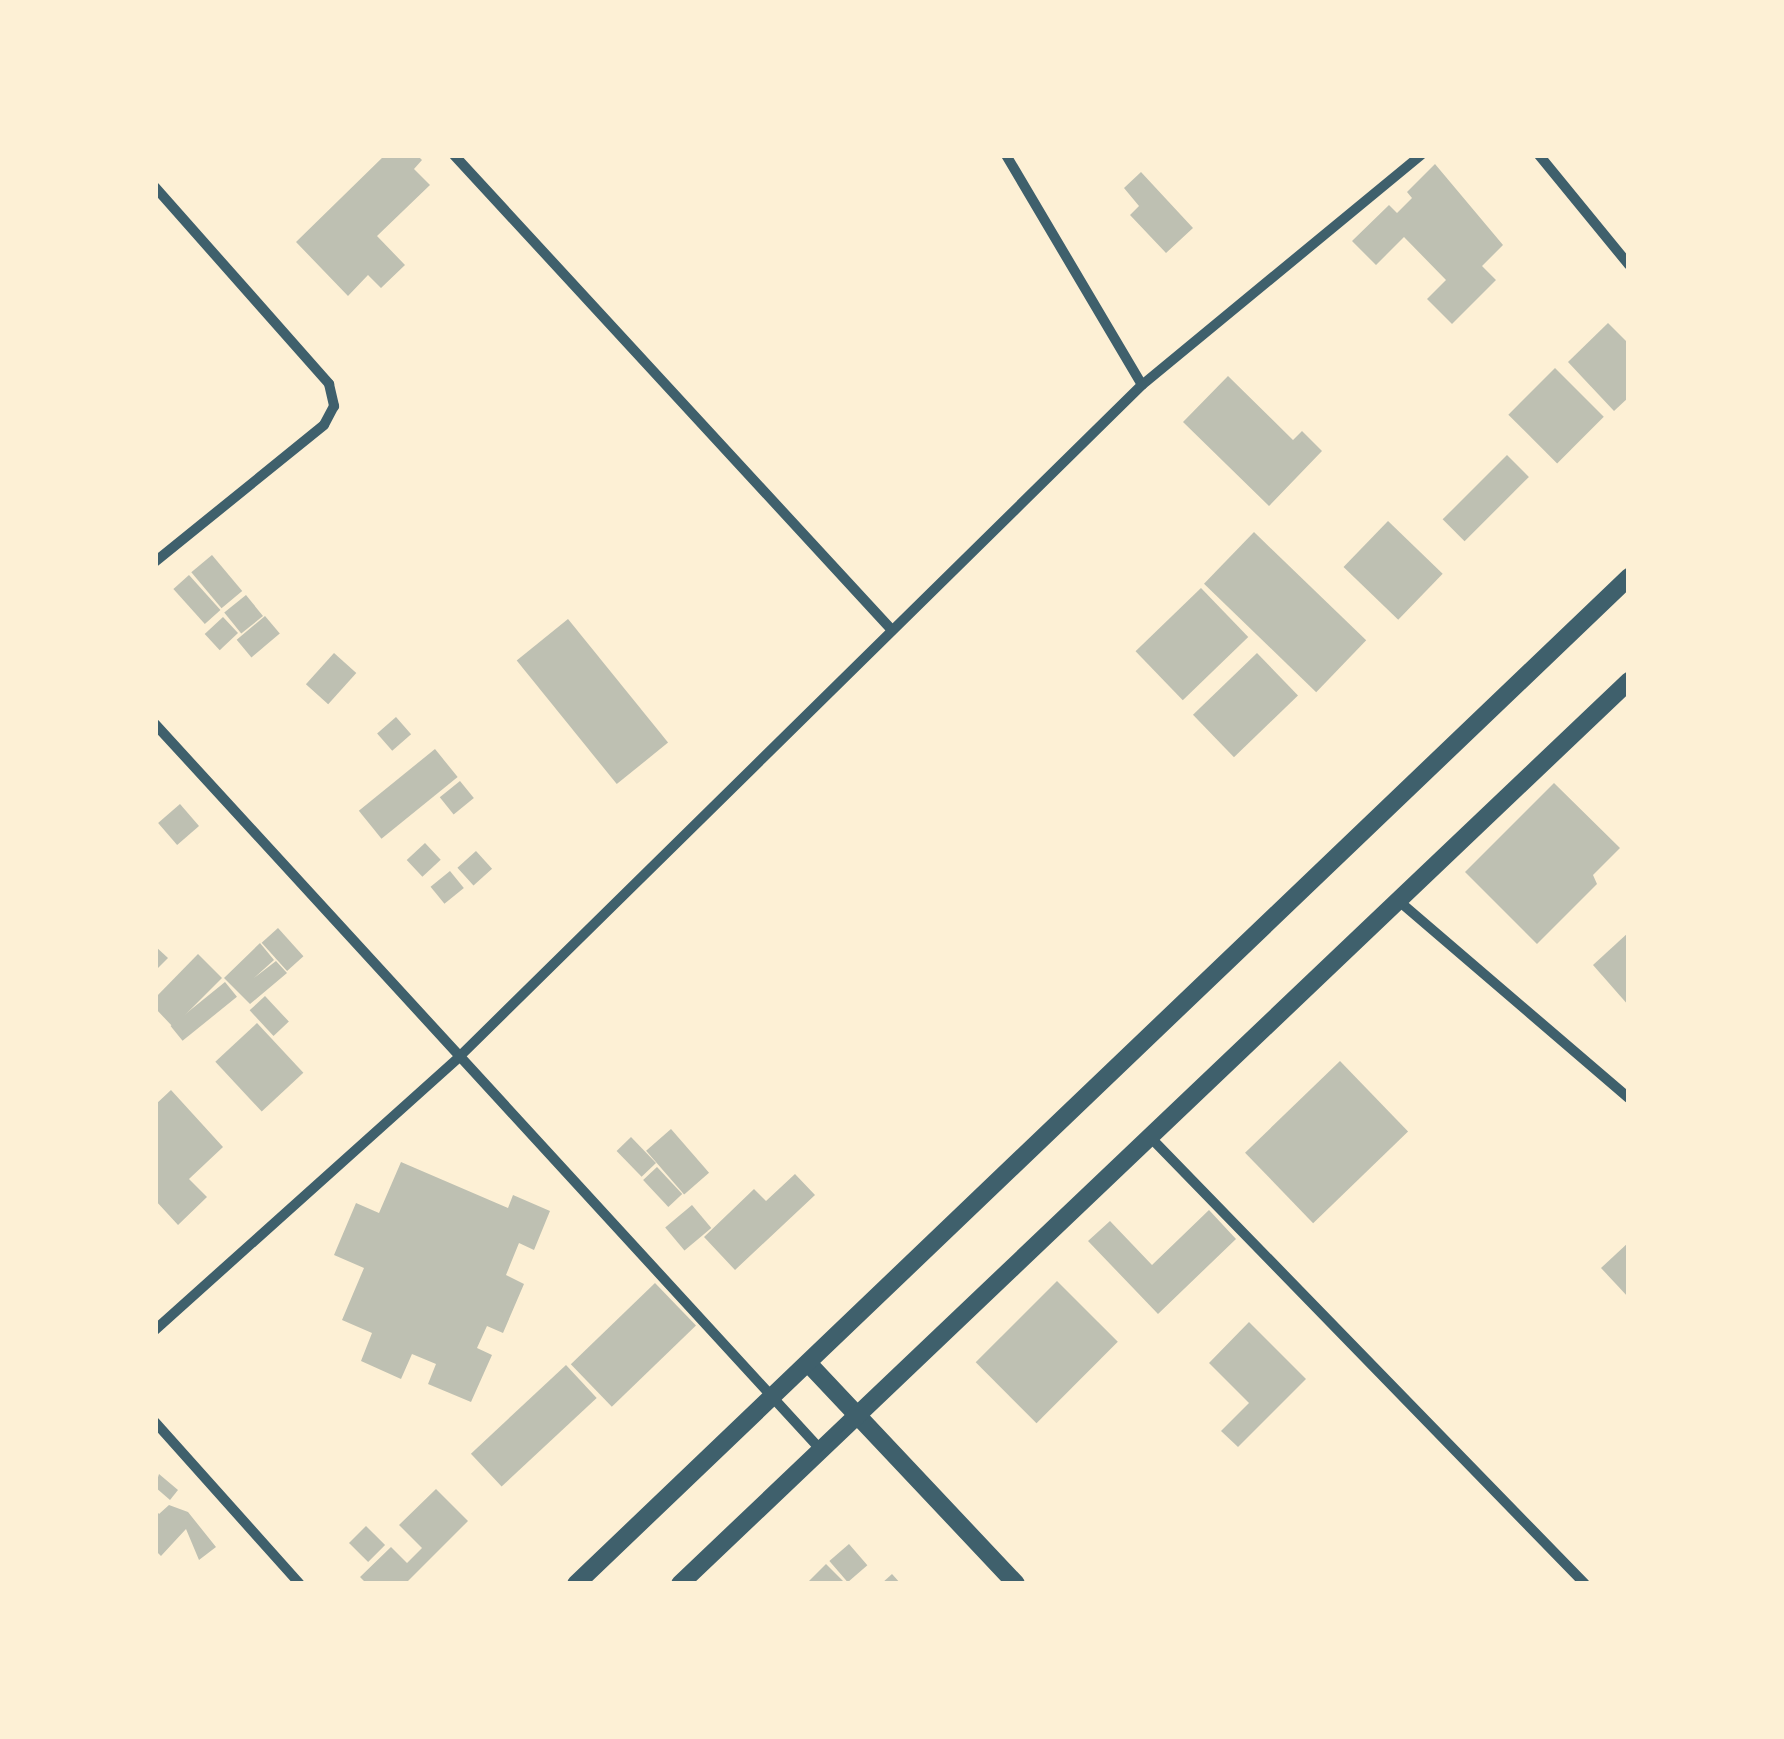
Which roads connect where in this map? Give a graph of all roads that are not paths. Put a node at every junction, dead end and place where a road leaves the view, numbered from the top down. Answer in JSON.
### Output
{"nodes":[{"id":1,"x":454,"y":155,"type":"edge"},
{"id":2,"x":1006,"y":155,"type":"edge"},
{"id":3,"x":1421,"y":155,"type":"edge"},
{"id":4,"x":1540,"y":155,"type":"edge"},
{"id":5,"x":155,"y":187,"type":"edge"},
{"id":6,"x":1629,"y":265,"type":"edge"},
{"id":7,"x":1142,"y":385,"type":"junction"},
{"id":8,"x":155,"y":562,"type":"edge"},
{"id":9,"x":1629,"y":577,"type":"edge"},
{"id":10,"x":891,"y":629,"type":"junction"},
{"id":11,"x":1629,"y":681,"type":"edge"},
{"id":12,"x":155,"y":724,"type":"edge"},
{"id":13,"x":1400,"y":902,"type":"junction"},
{"id":14,"x":458,"y":1058,"type":"junction"},
{"id":15,"x":1629,"y":1098,"type":"edge"},
{"id":16,"x":1151,"y":1138,"type":"junction"},
{"id":17,"x":155,"y":1330,"type":"edge"},
{"id":18,"x":808,"y":1363,"type":"junction"},
{"id":19,"x":774,"y":1394,"type":"junction"},
{"id":20,"x":854,"y":1418,"type":"junction"},
{"id":21,"x":155,"y":1422,"type":"edge"},
{"id":22,"x":820,"y":1450,"type":"junction"},
{"id":23,"x":300,"y":1584,"type":"edge"},
{"id":24,"x":576,"y":1584,"type":"edge"},
{"id":25,"x":680,"y":1584,"type":"edge"},
{"id":26,"x":1016,"y":1584,"type":"edge"},
{"id":27,"x":1586,"y":1584,"type":"edge"}],
"edges":[{"from":1,"to":10,"type":"street"},
{"from":2,"to":7,"type":"street"},
{"from":3,"to":7,"type":"street"},
{"from":4,"to":6,"type":"street"},
{"from":5,"to":8,"type":"street"},
{"from":7,"to":10,"type":"street"},
{"from":9,"to":18,"type":"street"},
{"from":10,"to":14,"type":"street"},
{"from":11,"to":13,"type":"street"},
{"from":12,"to":14,"type":"street"},
{"from":13,"to":15,"type":"street"},
{"from":13,"to":16,"type":"street"},
{"from":14,"to":17,"type":"street"},
{"from":14,"to":19,"type":"street"},
{"from":16,"to":20,"type":"street"},
{"from":16,"to":27,"type":"street"},
{"from":18,"to":19,"type":"street"},
{"from":18,"to":20,"type":"street"},
{"from":19,"to":22,"type":"street"},
{"from":19,"to":24,"type":"street"},
{"from":20,"to":22,"type":"street"},
{"from":20,"to":26,"type":"street"},
{"from":21,"to":23,"type":"street"},
{"from":22,"to":25,"type":"street"}]}
